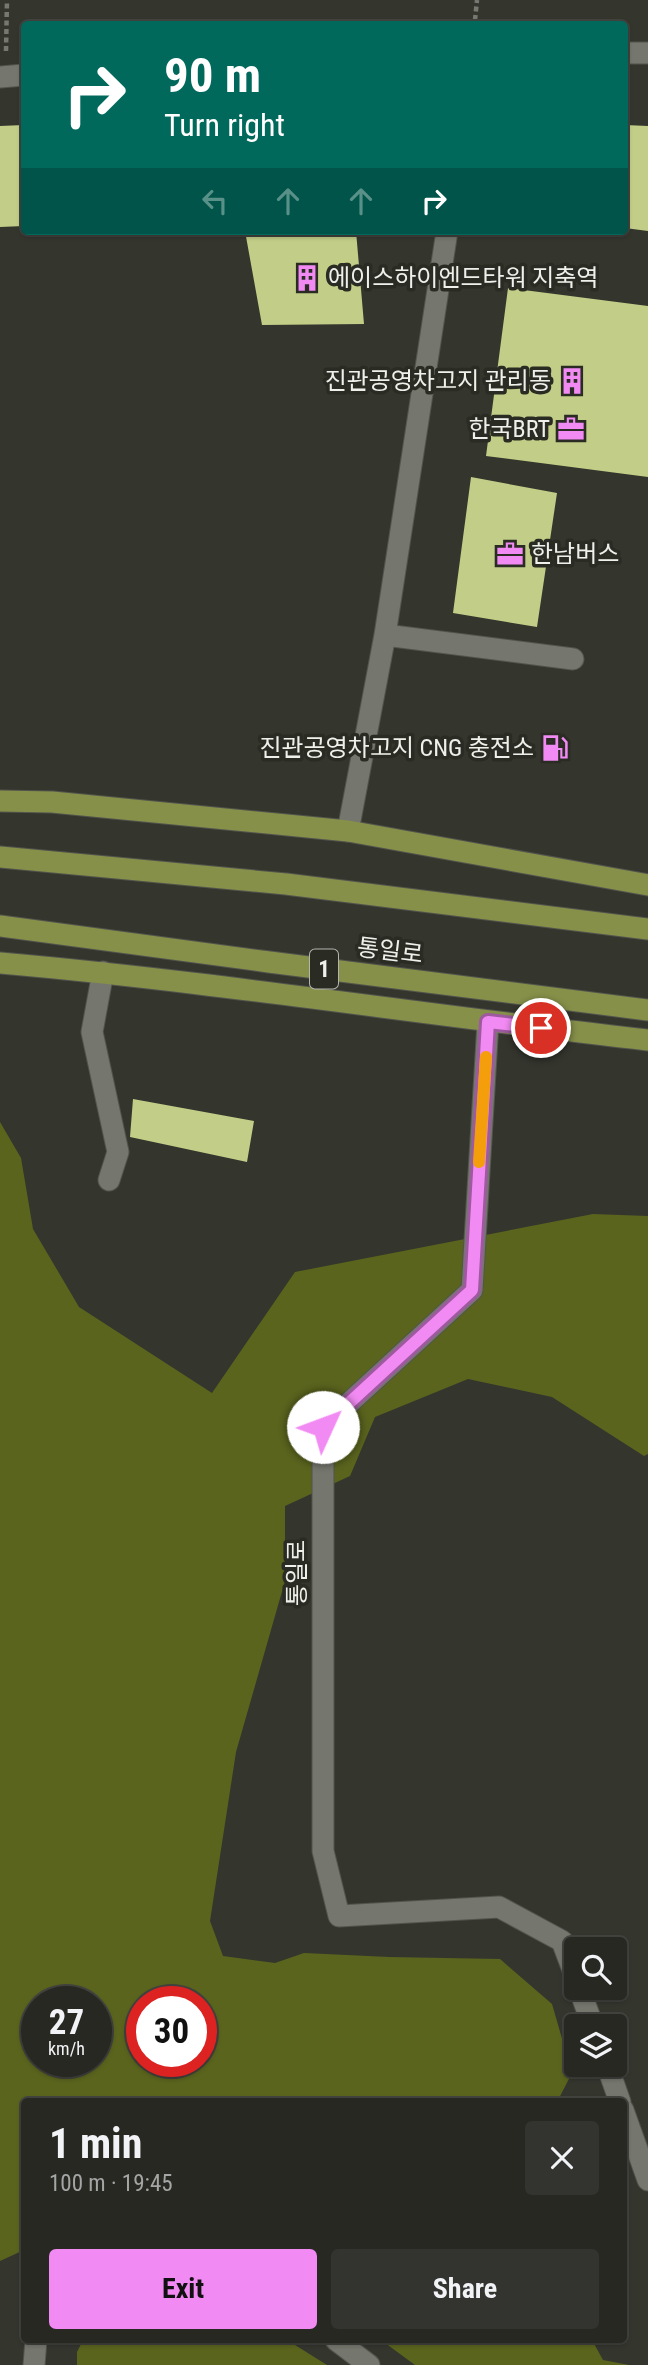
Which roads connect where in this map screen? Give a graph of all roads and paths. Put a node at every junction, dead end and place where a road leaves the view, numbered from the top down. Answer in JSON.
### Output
{"nodes":[{"id":1,"x":6,"y":0,"type":"edge"},
{"id":2,"x":477,"y":0,"type":"edge"},
{"id":3,"x":475,"y":20,"type":"dead end"},
{"id":4,"x":6,"y":51,"type":"dead end"},
{"id":5,"x":628,"y":53,"type":"edge"},
{"id":6,"x":648,"y":53,"type":"edge"},
{"id":7,"x":21,"y":75,"type":"edge"},
{"id":8,"x":0,"y":77,"type":"edge"},
{"id":9,"x":446,"y":235,"type":"edge"},
{"id":10,"x":385,"y":635,"type":"junction"},
{"id":11,"x":573,"y":659,"type":"dead end"},
{"id":12,"x":0,"y":802,"type":"edge"},
{"id":13,"x":348,"y":831,"type":"junction"},
{"id":14,"x":0,"y":857,"type":"edge"},
{"id":15,"x":648,"y":885,"type":"edge"},
{"id":16,"x":0,"y":926,"type":"edge"},
{"id":17,"x":648,"y":929,"type":"edge"},
{"id":18,"x":0,"y":963,"type":"edge"},
{"id":19,"x":103,"y":972,"type":"junction"},
{"id":20,"x":648,"y":1010,"type":"edge"},
{"id":21,"x":488,"y":1022,"type":"junction"},
{"id":22,"x":648,"y":1040,"type":"edge"},
{"id":23,"x":109,"y":1180,"type":"dead end"},
{"id":24,"x":564,"y":1946,"type":"edge"},
{"id":25,"x":611,"y":2077,"type":"edge"},
{"id":26,"x":619,"y":2098,"type":"edge"},
{"id":27,"x":627,"y":2121,"type":"edge"},
{"id":28,"x":648,"y":2179,"type":"edge"},
{"id":29,"x":36,"y":2343,"type":"edge"},
{"id":30,"x":340,"y":2343,"type":"edge"},
{"id":31,"x":34,"y":2365,"type":"edge"},
{"id":32,"x":369,"y":2365,"type":"edge"}],
"edges":[{"from":1,"to":4,"type":"path"},
{"from":2,"to":3,"type":"path"},
{"from":5,"to":6,"type":"street"},
{"from":7,"to":8,"type":"street"},
{"from":9,"to":10,"type":"street"},
{"from":10,"to":11,"type":"street"},
{"from":10,"to":13,"type":"street"},
{"from":12,"to":13,"type":"main road"},
{"from":13,"to":15,"type":"main road"},
{"from":14,"to":17,"type":"main road"},
{"from":16,"to":20,"type":"main road","name":"통일로","number":"1"},
{"from":18,"to":19,"type":"main road"},
{"from":19,"to":21,"type":"main road"},
{"from":19,"to":23,"type":"street"},
{"from":21,"to":22,"type":"main road"},
{"from":21,"to":24,"type":"street","name":"통일로"},
{"from":25,"to":26,"type":"street"},
{"from":27,"to":28,"type":"street"},
{"from":29,"to":31,"type":"street"},
{"from":30,"to":32,"type":"street"}]}
